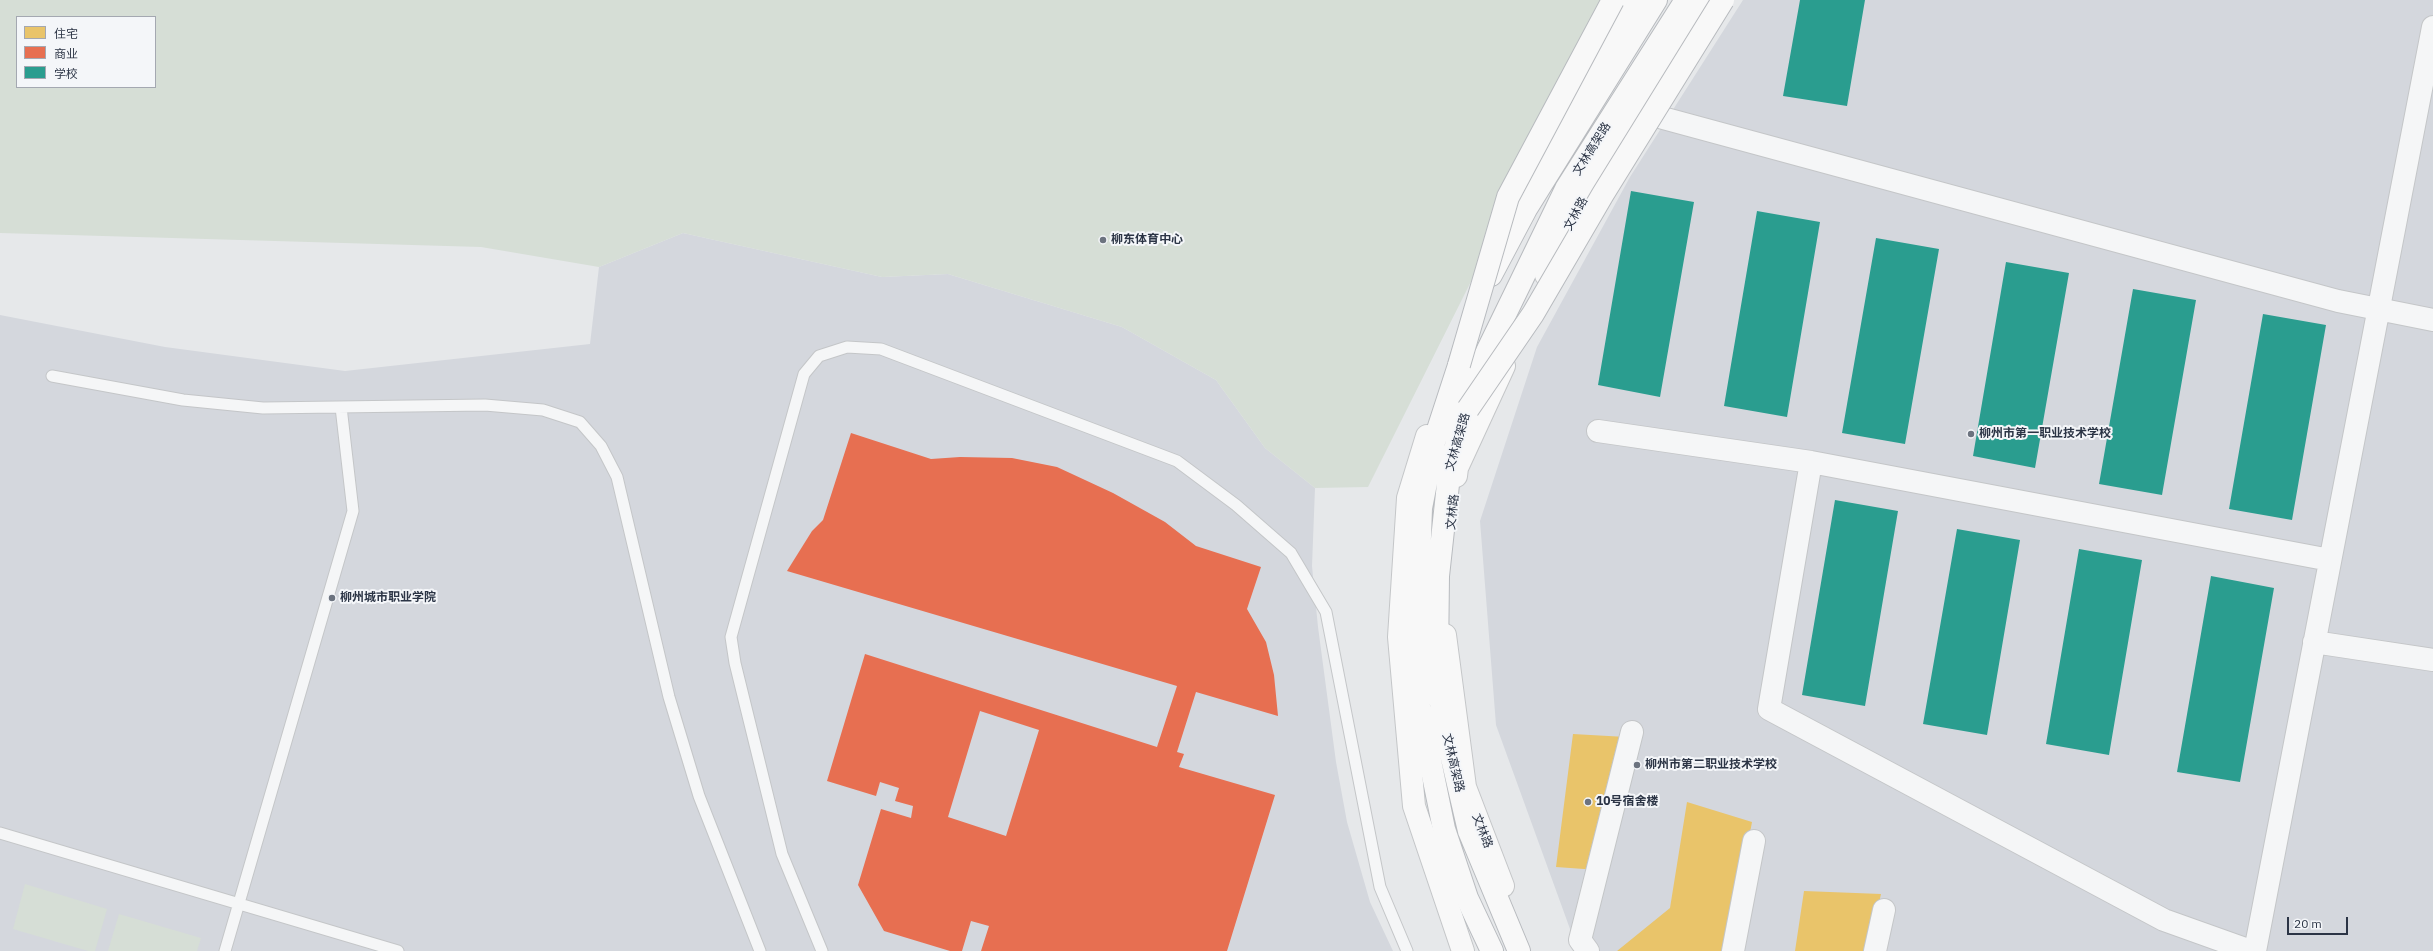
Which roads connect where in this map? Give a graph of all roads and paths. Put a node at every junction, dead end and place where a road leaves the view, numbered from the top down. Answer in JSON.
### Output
{"nodes":[{"id":1,"x":1613,"y":0,"type":"edge"},
{"id":2,"x":1635,"y":0,"type":"edge"},
{"id":3,"x":1656,"y":0,"type":"edge"},
{"id":4,"x":1686,"y":0,"type":"edge"},
{"id":5,"x":1701,"y":0,"type":"edge"},
{"id":6,"x":1723,"y":0,"type":"edge"},
{"id":7,"x":2433,"y":27,"type":"edge"},
{"id":8,"x":1637,"y":111,"type":"junction"},
{"id":9,"x":2378,"y":309,"type":"junction"},
{"id":10,"x":2433,"y":320,"type":"edge"},
{"id":11,"x":1458,"y":365,"type":"junction"},
{"id":12,"x":52,"y":376,"type":"dead end"},
{"id":13,"x":341,"y":407,"type":"junction"},
{"id":14,"x":1468,"y":409,"type":"junction"},
{"id":15,"x":1598,"y":431,"type":"dead end"},
{"id":16,"x":1811,"y":462,"type":"junction"},
{"id":17,"x":2330,"y":560,"type":"junction"},
{"id":18,"x":2314,"y":642,"type":"junction"},
{"id":19,"x":2433,"y":660,"type":"edge"},
{"id":20,"x":1632,"y":732,"type":"dead end"},
{"id":21,"x":0,"y":833,"type":"edge"},
{"id":22,"x":1754,"y":841,"type":"dead end"},
{"id":23,"x":239,"y":904,"type":"junction"},
{"id":24,"x":1884,"y":910,"type":"dead end"},
{"id":25,"x":224,"y":951,"type":"edge"},
{"id":26,"x":398,"y":951,"type":"edge"},
{"id":27,"x":760,"y":951,"type":"edge"},
{"id":28,"x":822,"y":951,"type":"edge"},
{"id":29,"x":1407,"y":951,"type":"edge"},
{"id":30,"x":1463,"y":951,"type":"edge"},
{"id":31,"x":1492,"y":951,"type":"edge"},
{"id":32,"x":1519,"y":951,"type":"edge"},
{"id":33,"x":1528,"y":951,"type":"edge"},
{"id":34,"x":1588,"y":951,"type":"edge"},
{"id":35,"x":1733,"y":951,"type":"edge"},
{"id":36,"x":1875,"y":951,"type":"edge"},
{"id":37,"x":2251,"y":951,"type":"edge"},
{"id":38,"x":2255,"y":951,"type":"edge"}],
"edges":[{"from":1,"to":11,"type":"main road","bridge":true},
{"from":2,"to":30,"type":"main road"},
{"from":3,"to":11,"type":"main road","name":"文林高架路","bridge":true},
{"from":4,"to":14,"type":"main road","name":"文林高架路"},
{"from":5,"to":8,"type":"main road","name":"文林路"},
{"from":6,"to":14,"type":"main road","bridge":true},
{"from":7,"to":9,"type":"street"},
{"from":8,"to":9,"type":"street"},
{"from":8,"to":33,"type":"main road","name":"文林路"},
{"from":9,"to":10,"type":"street"},
{"from":9,"to":17,"type":"street"},
{"from":11,"to":31,"type":"main road","name":"文林高架路"},
{"from":12,"to":13,"type":"lane"},
{"from":13,"to":23,"type":"lane"},
{"from":13,"to":27,"type":"lane"},
{"from":14,"to":32,"type":"main road","name":"文林高架路"},
{"from":15,"to":16,"type":"street"},
{"from":16,"to":17,"type":"street"},
{"from":16,"to":37,"type":"street"},
{"from":17,"to":18,"type":"street"},
{"from":18,"to":19,"type":"street"},
{"from":18,"to":38,"type":"street"},
{"from":20,"to":34,"type":"street"},
{"from":21,"to":23,"type":"lane"},
{"from":22,"to":35,"type":"street"},
{"from":23,"to":25,"type":"lane"},
{"from":23,"to":26,"type":"lane"},
{"from":24,"to":36,"type":"street"},
{"from":28,"to":29,"type":"lane"}]}
